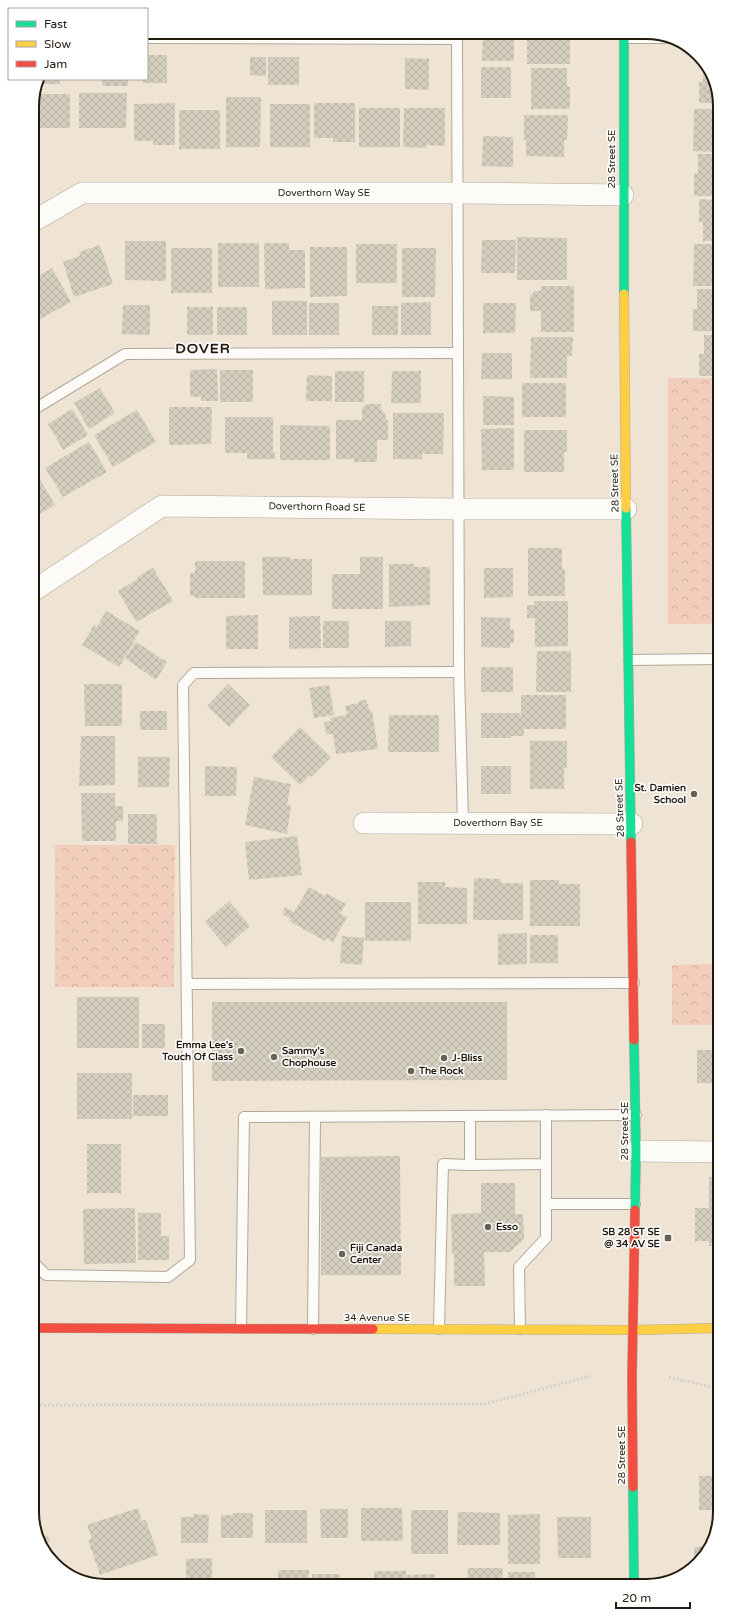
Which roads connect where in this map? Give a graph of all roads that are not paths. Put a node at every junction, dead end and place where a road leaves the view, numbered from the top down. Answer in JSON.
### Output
{"nodes":[{"id":1,"x":457,"y":39,"type":"edge"},
{"id":2,"x":624,"y":39,"type":"edge"},
{"id":3,"x":459,"y":193,"type":"junction"},
{"id":4,"x":623,"y":195,"type":"junction"},
{"id":5,"x":39,"y":218,"type":"edge"},
{"id":6,"x":458,"y":353,"type":"junction"},
{"id":7,"x":39,"y":406,"type":"edge"},
{"id":8,"x":459,"y":509,"type":"junction"},
{"id":9,"x":626,"y":509,"type":"junction"},
{"id":10,"x":39,"y":588,"type":"edge"},
{"id":11,"x":713,"y":659,"type":"edge"},
{"id":12,"x":628,"y":660,"type":"junction"},
{"id":13,"x":460,"y":672,"type":"junction"},
{"id":14,"x":364,"y":823,"type":"dead end"},
{"id":15,"x":463,"y":823,"type":"junction"},
{"id":16,"x":632,"y":824,"type":"junction"},
{"id":17,"x":634,"y":983,"type":"junction"},
{"id":18,"x":187,"y":984,"type":"junction"},
{"id":19,"x":546,"y":1115,"type":"junction"},
{"id":20,"x":636,"y":1115,"type":"junction"},
{"id":21,"x":470,"y":1116,"type":"junction"},
{"id":22,"x":315,"y":1117,"type":"junction"},
{"id":23,"x":636,"y":1151,"type":"junction"},
{"id":24,"x":713,"y":1152,"type":"edge"},
{"id":25,"x":470,"y":1164,"type":"junction"},
{"id":26,"x":546,"y":1164,"type":"junction"},
{"id":27,"x":546,"y":1204,"type":"junction"},
{"id":28,"x":635,"y":1204,"type":"junction"},
{"id":29,"x":39,"y":1268,"type":"edge"},
{"id":30,"x":39,"y":1328,"type":"edge"},
{"id":31,"x":241,"y":1328,"type":"junction"},
{"id":32,"x":713,"y":1328,"type":"edge"},
{"id":33,"x":313,"y":1329,"type":"junction"},
{"id":34,"x":439,"y":1329,"type":"junction"},
{"id":35,"x":520,"y":1329,"type":"junction"},
{"id":36,"x":634,"y":1330,"type":"junction"},
{"id":37,"x":634,"y":1579,"type":"edge"}],
"edges":[{"from":1,"to":3,"type":"lane"},
{"from":2,"to":4,"type":"street","name":"28 Street SE"},
{"from":3,"to":4,"type":"street","name":"Doverthorn Way SE"},
{"from":3,"to":5,"type":"street","name":"Doverthorn Way SE"},
{"from":3,"to":6,"type":"lane"},
{"from":4,"to":9,"type":"street","name":"28 Street SE"},
{"from":6,"to":7,"type":"lane"},
{"from":6,"to":8,"type":"lane"},
{"from":8,"to":9,"type":"street","name":"Doverthorn Road SE"},
{"from":8,"to":10,"type":"street","name":"Doverthorn Road SE"},
{"from":8,"to":13,"type":"lane"},
{"from":9,"to":12,"type":"street","name":"28 Street SE"},
{"from":11,"to":12,"type":"lane"},
{"from":12,"to":16,"type":"street","name":"28 Street SE"},
{"from":13,"to":15,"type":"lane"},
{"from":13,"to":18,"type":"lane"},
{"from":14,"to":15,"type":"street","name":"Doverthorn Bay SE"},
{"from":15,"to":16,"type":"street","name":"Doverthorn Bay SE"},
{"from":16,"to":17,"type":"street","name":"28 Street SE"},
{"from":17,"to":18,"type":"lane"},
{"from":17,"to":20,"type":"street","name":"28 Street SE"},
{"from":18,"to":29,"type":"lane"},
{"from":19,"to":20,"type":"lane"},
{"from":19,"to":21,"type":"lane"},
{"from":19,"to":26,"type":"lane"},
{"from":20,"to":23,"type":"street","name":"28 Street SE"},
{"from":21,"to":22,"type":"lane"},
{"from":21,"to":25,"type":"lane"},
{"from":22,"to":31,"type":"lane"},
{"from":22,"to":33,"type":"lane"},
{"from":23,"to":24,"type":"street"},
{"from":23,"to":28,"type":"street","name":"28 Street SE"},
{"from":25,"to":26,"type":"lane"},
{"from":25,"to":34,"type":"lane"},
{"from":26,"to":27,"type":"lane"},
{"from":27,"to":28,"type":"lane"},
{"from":27,"to":35,"type":"lane"},
{"from":28,"to":36,"type":"street","name":"28 Street SE"},
{"from":30,"to":31,"type":"street","name":"34 Avenue SE"},
{"from":31,"to":33,"type":"street","name":"34 Avenue SE"},
{"from":32,"to":36,"type":"street","name":"34 Avenue SE"},
{"from":33,"to":34,"type":"street","name":"34 Avenue SE"},
{"from":34,"to":35,"type":"street","name":"34 Avenue SE"},
{"from":35,"to":36,"type":"street","name":"34 Avenue SE"},
{"from":36,"to":37,"type":"street","name":"28 Street SE"}]}
